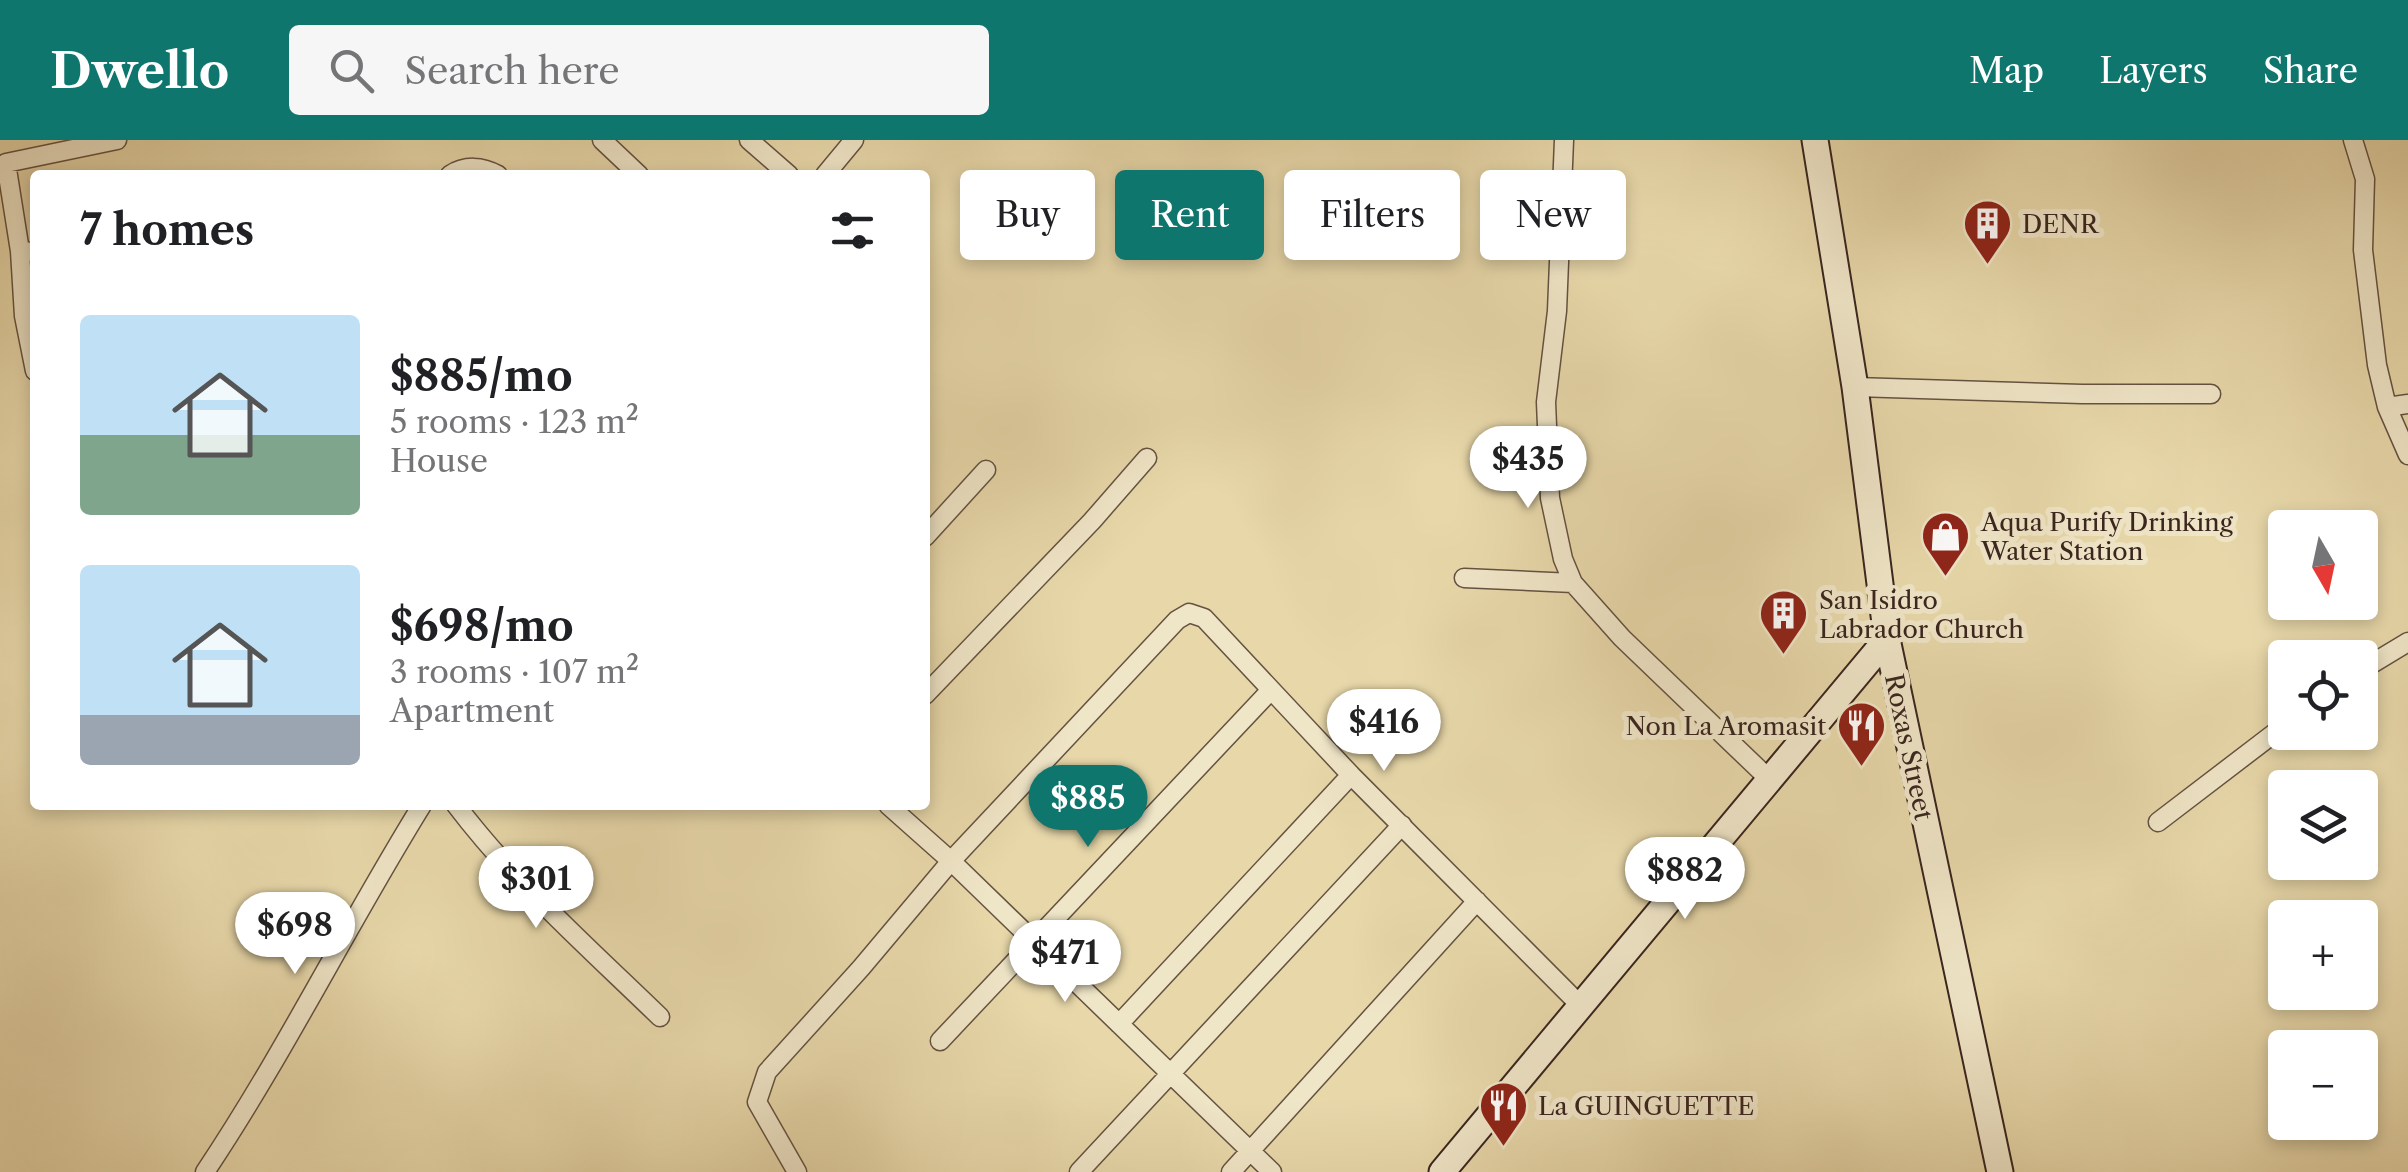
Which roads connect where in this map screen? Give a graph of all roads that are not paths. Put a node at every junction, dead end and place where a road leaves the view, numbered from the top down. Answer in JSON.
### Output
{"nodes":[{"id":1,"x":116,"y":140,"type":"edge"},
{"id":2,"x":602,"y":140,"type":"edge"},
{"id":3,"x":749,"y":140,"type":"edge"},
{"id":4,"x":854,"y":140,"type":"edge"},
{"id":5,"x":1564,"y":140,"type":"edge"},
{"id":6,"x":1815,"y":140,"type":"edge"},
{"id":7,"x":2353,"y":140,"type":"edge"},
{"id":8,"x":3,"y":155,"type":"edge"},
{"id":9,"x":462,"y":170,"type":"edge"},
{"id":10,"x":487,"y":170,"type":"edge"},
{"id":11,"x":634,"y":170,"type":"edge"},
{"id":12,"x":783,"y":170,"type":"edge"},
{"id":13,"x":830,"y":170,"type":"edge"},
{"id":14,"x":27,"y":252,"type":"edge"},
{"id":15,"x":30,"y":346,"type":"edge"},
{"id":16,"x":1855,"y":387,"type":"junction"},
{"id":17,"x":2211,"y":394,"type":"dead end"},
{"id":18,"x":2408,"y":404,"type":"edge"},
{"id":19,"x":2387,"y":407,"type":"junction"},
{"id":20,"x":2408,"y":454,"type":"edge"},
{"id":21,"x":1147,"y":458,"type":"dead end"},
{"id":22,"x":986,"y":470,"type":"dead end"},
{"id":23,"x":930,"y":532,"type":"edge"},
{"id":24,"x":1464,"y":578,"type":"dead end"},
{"id":25,"x":1574,"y":583,"type":"junction"},
{"id":26,"x":1887,"y":639,"type":"junction"},
{"id":27,"x":2408,"y":642,"type":"edge"},
{"id":28,"x":2378,"y":660,"type":"edge"},
{"id":29,"x":930,"y":690,"type":"edge"},
{"id":30,"x":1270,"y":691,"type":"junction"},
{"id":31,"x":2268,"y":738,"type":"edge"},
{"id":32,"x":1351,"y":775,"type":"junction"},
{"id":33,"x":1769,"y":778,"type":"junction"},
{"id":34,"x":419,"y":810,"type":"edge"},
{"id":35,"x":460,"y":810,"type":"edge"},
{"id":36,"x":894,"y":810,"type":"edge"},
{"id":37,"x":2158,"y":822,"type":"dead end"},
{"id":38,"x":1402,"y":825,"type":"junction"},
{"id":39,"x":951,"y":861,"type":"junction"},
{"id":40,"x":1476,"y":901,"type":"junction"},
{"id":41,"x":1034,"y":942,"type":"junction"},
{"id":42,"x":1580,"y":1005,"type":"junction"},
{"id":43,"x":660,"y":1017,"type":"dead end"},
{"id":44,"x":1119,"y":1024,"type":"junction"},
{"id":45,"x":940,"y":1041,"type":"dead end"},
{"id":46,"x":1169,"y":1074,"type":"junction"},
{"id":47,"x":1249,"y":1150,"type":"junction"},
{"id":48,"x":208,"y":1170,"type":"edge"},
{"id":49,"x":798,"y":1172,"type":"edge"},
{"id":50,"x":1079,"y":1172,"type":"edge"},
{"id":51,"x":1231,"y":1172,"type":"edge"},
{"id":52,"x":1272,"y":1172,"type":"edge"},
{"id":53,"x":1442,"y":1172,"type":"edge"},
{"id":54,"x":2000,"y":1172,"type":"edge"}],
"edges":[{"from":1,"to":8,"type":"street"},
{"from":2,"to":11,"type":"street"},
{"from":3,"to":12,"type":"street"},
{"from":4,"to":13,"type":"street"},
{"from":5,"to":25,"type":"street"},
{"from":6,"to":16,"type":"main road","name":"Roxas Street"},
{"from":7,"to":19,"type":"street"},
{"from":8,"to":14,"type":"street"},
{"from":9,"to":10,"type":"street"},
{"from":14,"to":15,"type":"street"},
{"from":16,"to":17,"type":"street"},
{"from":16,"to":26,"type":"main road","name":"Roxas Street"},
{"from":18,"to":19,"type":"street"},
{"from":19,"to":20,"type":"street"},
{"from":21,"to":29,"type":"street"},
{"from":22,"to":23,"type":"street"},
{"from":24,"to":25,"type":"street"},
{"from":25,"to":33,"type":"street"},
{"from":26,"to":33,"type":"main road"},
{"from":26,"to":54,"type":"main road","name":"Roxas Street"},
{"from":27,"to":28,"type":"street"},
{"from":30,"to":32,"type":"street"},
{"from":30,"to":39,"type":"street"},
{"from":30,"to":41,"type":"street"},
{"from":31,"to":37,"type":"street"},
{"from":32,"to":38,"type":"street"},
{"from":32,"to":44,"type":"street"},
{"from":33,"to":42,"type":"main road"},
{"from":34,"to":48,"type":"street"},
{"from":35,"to":43,"type":"street"},
{"from":36,"to":39,"type":"street"},
{"from":38,"to":40,"type":"street"},
{"from":38,"to":46,"type":"street"},
{"from":39,"to":41,"type":"street"},
{"from":39,"to":49,"type":"street"},
{"from":40,"to":42,"type":"street"},
{"from":40,"to":47,"type":"street"},
{"from":41,"to":44,"type":"street"},
{"from":41,"to":45,"type":"street"},
{"from":42,"to":53,"type":"main road"},
{"from":44,"to":46,"type":"street"},
{"from":46,"to":47,"type":"street"},
{"from":46,"to":50,"type":"street"},
{"from":47,"to":51,"type":"street"},
{"from":47,"to":52,"type":"street"}]}
